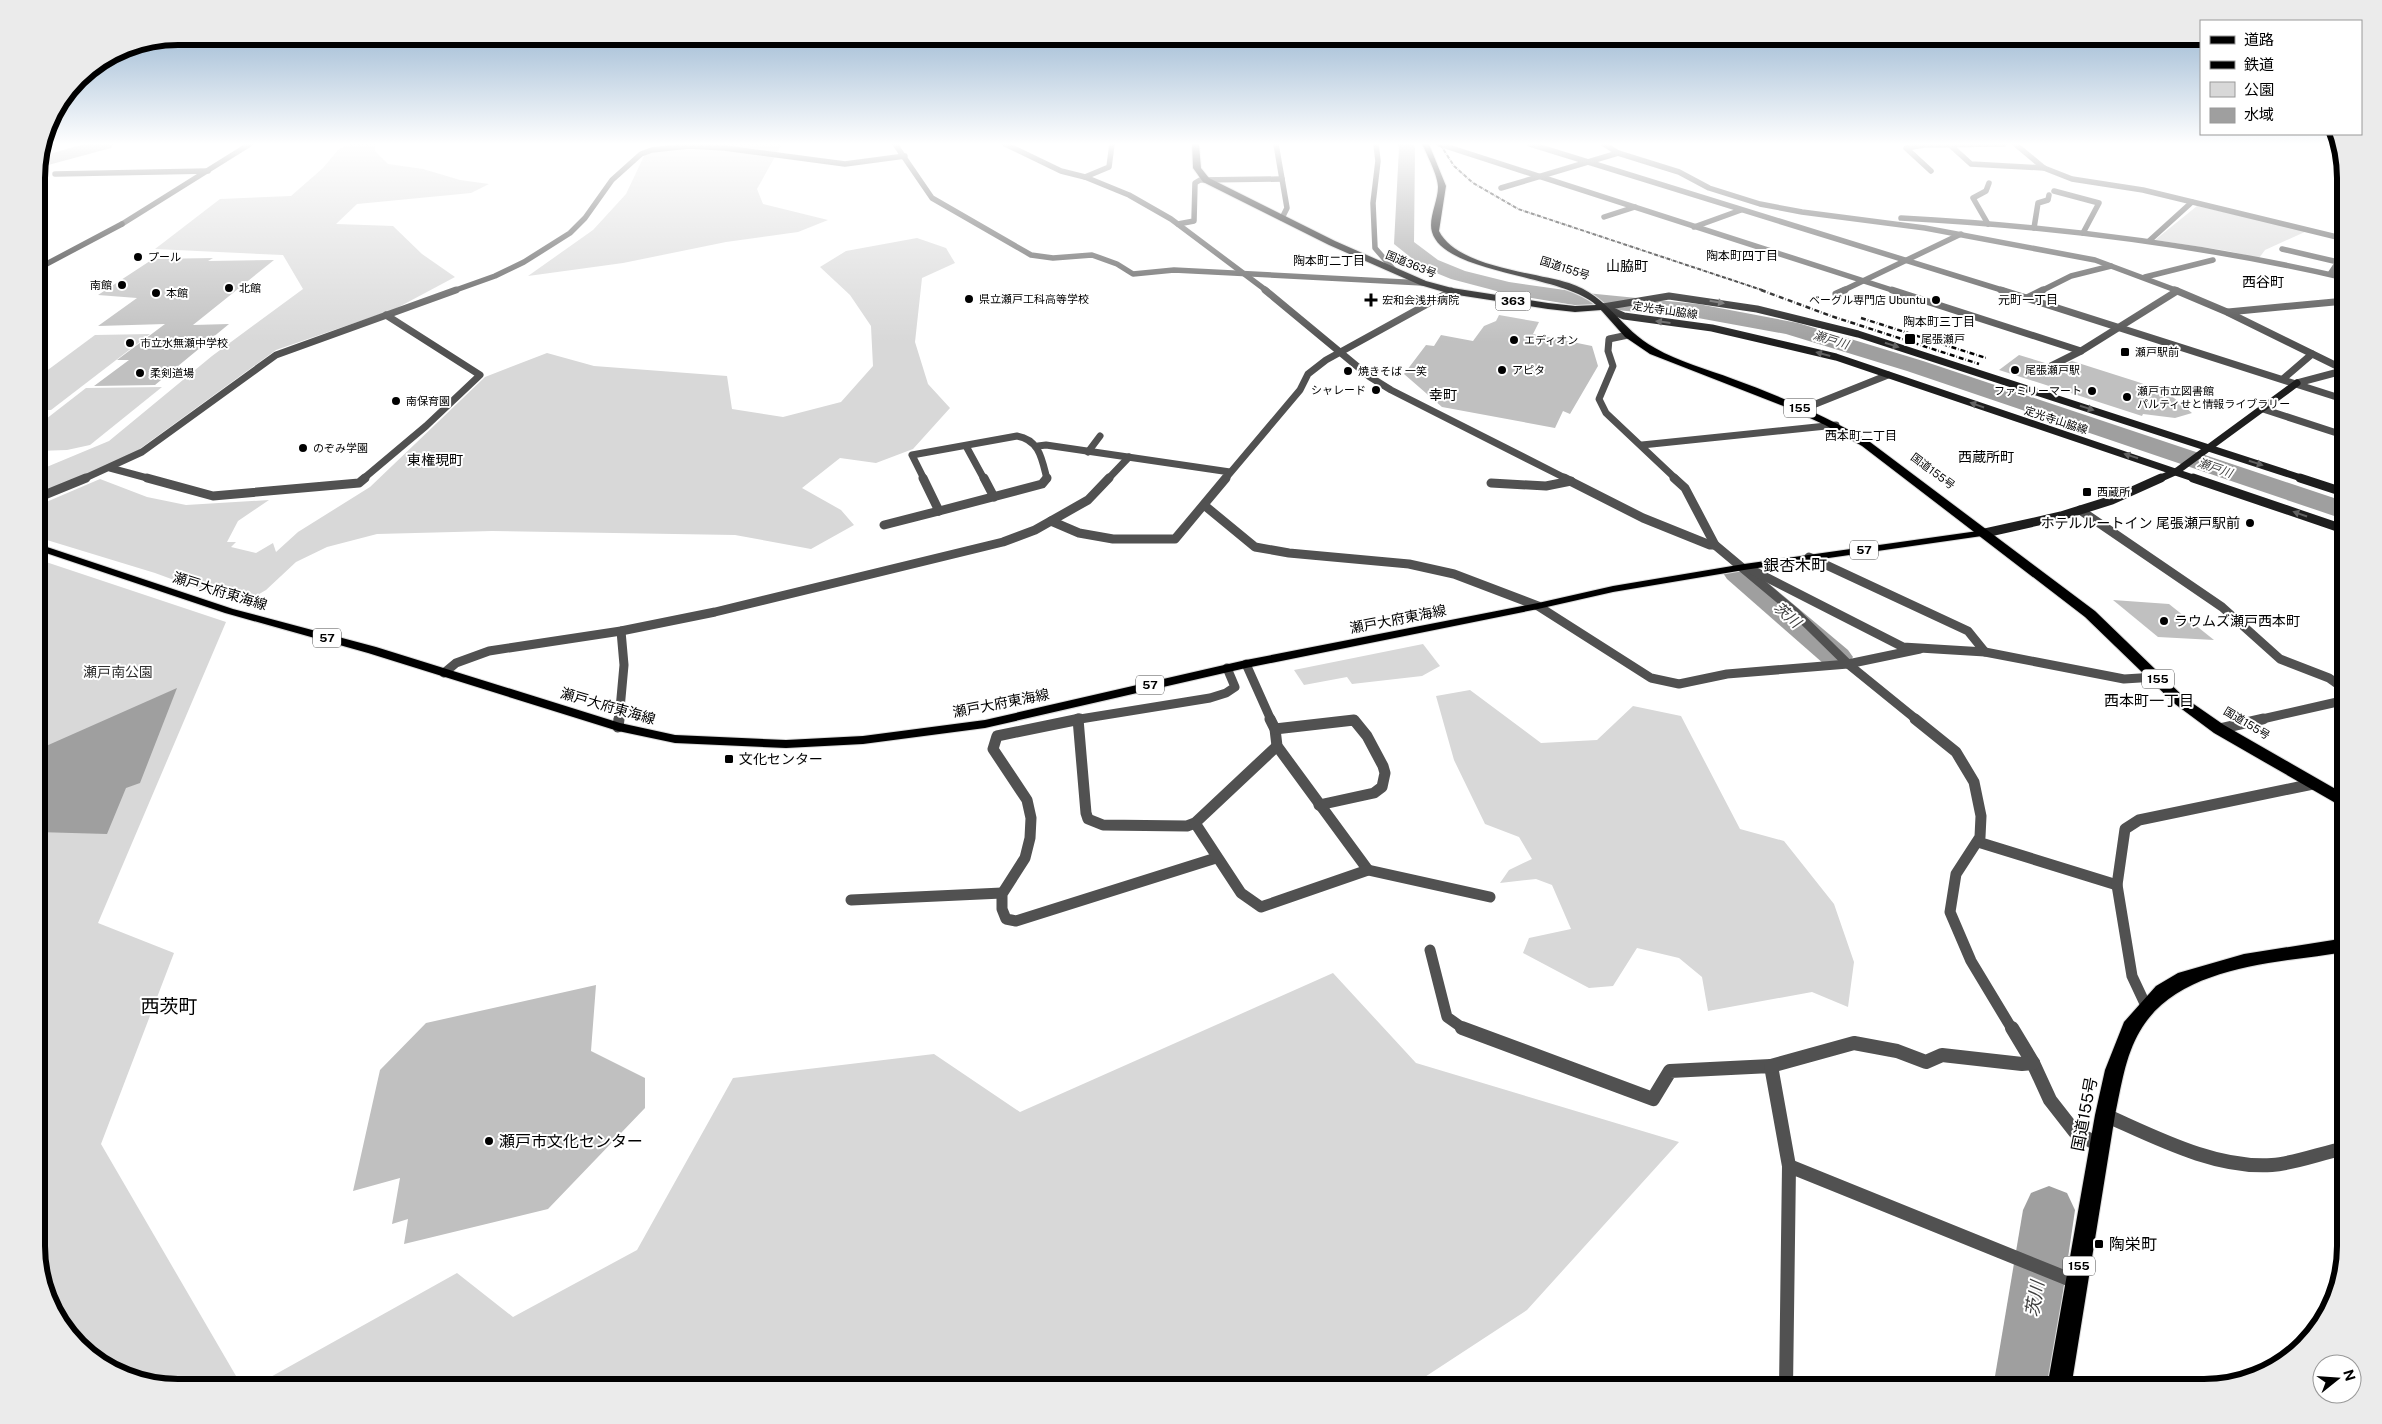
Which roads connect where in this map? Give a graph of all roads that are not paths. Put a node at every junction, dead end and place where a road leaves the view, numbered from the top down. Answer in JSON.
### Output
{"nodes":[{"id":1,"x":144,"y":210,"type":"edge"},
{"id":2,"x":590,"y":210,"type":"edge"},
{"id":3,"x":954,"y":210,"type":"edge"},
{"id":4,"x":1155,"y":210,"type":"edge"},
{"id":5,"x":1194,"y":210,"type":"edge"},
{"id":6,"x":1267,"y":210,"type":"edge"},
{"id":7,"x":1286,"y":210,"type":"edge"},
{"id":8,"x":1373,"y":210,"type":"edge"},
{"id":9,"x":1438,"y":210,"type":"edge"},
{"id":10,"x":1625,"y":210,"type":"edge"},
{"id":11,"x":1645,"y":210,"type":"edge"},
{"id":12,"x":1740,"y":210,"type":"edge"},
{"id":13,"x":1742,"y":210,"type":"edge"},
{"id":14,"x":1796,"y":210,"type":"edge"},
{"id":15,"x":1821,"y":210,"type":"edge"},
{"id":16,"x":1980,"y":210,"type":"edge"},
{"id":17,"x":2037,"y":210,"type":"edge"},
{"id":18,"x":2093,"y":210,"type":"edge"},
{"id":19,"x":2185,"y":210,"type":"edge"},
{"id":20,"x":2227,"y":210,"type":"edge"},
{"id":21,"x":1282,"y":218,"type":"junction"},
{"id":22,"x":1604,"y":218,"type":"dead end"},
{"id":23,"x":122,"y":224,"type":"joint"},
{"id":24,"x":1178,"y":224,"type":"junction"},
{"id":25,"x":1988,"y":224,"type":"junction"},
{"id":26,"x":1694,"y":227,"type":"junction"},
{"id":27,"x":2034,"y":228,"type":"junction"},
{"id":28,"x":2082,"y":233,"type":"junction"},
{"id":29,"x":1961,"y":234,"type":"junction"},
{"id":30,"x":2337,"y":237,"type":"edge"},
{"id":31,"x":2149,"y":241,"type":"junction"},
{"id":32,"x":2282,"y":249,"type":"dead end"},
{"id":33,"x":1906,"y":260,"type":"junction"},
{"id":34,"x":2213,"y":260,"type":"dead end"},
{"id":35,"x":2337,"y":262,"type":"edge"},
{"id":36,"x":45,"y":264,"type":"edge"},
{"id":37,"x":2337,"y":264,"type":"edge"},
{"id":38,"x":2111,"y":266,"type":"junction"},
{"id":39,"x":1394,"y":270,"type":"junction"},
{"id":40,"x":1246,"y":274,"type":"junction"},
{"id":41,"x":2330,"y":274,"type":"junction"},
{"id":42,"x":2337,"y":276,"type":"edge"},
{"id":43,"x":2145,"y":277,"type":"junction"},
{"id":44,"x":1861,"y":282,"type":"junction"},
{"id":45,"x":1423,"y":283,"type":"junction"},
{"id":46,"x":2177,"y":291,"type":"junction"},
{"id":47,"x":1450,"y":292,"type":"junction"},
{"id":48,"x":1836,"y":294,"type":"dead end"},
{"id":49,"x":2027,"y":298,"type":"junction"},
{"id":50,"x":2337,"y":302,"type":"edge"},
{"id":51,"x":1603,"y":306,"type":"junction"},
{"id":52,"x":2227,"y":312,"type":"junction"},
{"id":53,"x":386,"y":315,"type":"junction"},
{"id":54,"x":2118,"y":327,"type":"junction"},
{"id":55,"x":1628,"y":335,"type":"junction"},
{"id":56,"x":2081,"y":351,"type":"junction"},
{"id":57,"x":1340,"y":352,"type":"junction"},
{"id":58,"x":2312,"y":354,"type":"junction"},
{"id":59,"x":2337,"y":366,"type":"edge"},
{"id":60,"x":2043,"y":370,"type":"dead end"},
{"id":61,"x":2337,"y":372,"type":"edge"},
{"id":62,"x":1888,"y":375,"type":"junction"},
{"id":63,"x":2283,"y":379,"type":"junction"},
{"id":64,"x":2297,"y":383,"type":"junction"},
{"id":65,"x":2337,"y":397,"type":"edge"},
{"id":66,"x":2263,"y":408,"type":"junction"},
{"id":67,"x":1803,"y":409,"type":"junction"},
{"id":68,"x":1836,"y":425,"type":"junction"},
{"id":69,"x":2337,"y":433,"type":"edge"},
{"id":70,"x":1100,"y":436,"type":"dead end"},
{"id":71,"x":1642,"y":445,"type":"junction"},
{"id":72,"x":966,"y":446,"type":"junction"},
{"id":73,"x":1038,"y":446,"type":"junction"},
{"id":74,"x":2207,"y":451,"type":"junction"},
{"id":75,"x":1088,"y":452,"type":"junction"},
{"id":76,"x":1129,"y":458,"type":"junction"},
{"id":77,"x":110,"y":468,"type":"junction"},
{"id":78,"x":2180,"y":470,"type":"junction"},
{"id":79,"x":1230,"y":472,"type":"junction"},
{"id":80,"x":1571,"y":481,"type":"junction"},
{"id":81,"x":1491,"y":483,"type":"dead end"},
{"id":82,"x":2337,"y":490,"type":"edge"},
{"id":83,"x":45,"y":494,"type":"edge"},
{"id":84,"x":994,"y":497,"type":"junction"},
{"id":85,"x":1204,"y":505,"type":"junction"},
{"id":86,"x":2080,"y":510,"type":"junction"},
{"id":87,"x":939,"y":511,"type":"junction"},
{"id":88,"x":1052,"y":521,"type":"junction"},
{"id":89,"x":884,"y":525,"type":"dead end"},
{"id":90,"x":2337,"y":527,"type":"edge"},
{"id":91,"x":1985,"y":534,"type":"junction"},
{"id":92,"x":1715,"y":545,"type":"junction"},
{"id":93,"x":45,"y":550,"type":"edge"},
{"id":94,"x":1809,"y":558,"type":"junction"},
{"id":95,"x":1744,"y":566,"type":"junction"},
{"id":96,"x":1538,"y":606,"type":"junction"},
{"id":97,"x":621,"y":631,"type":"junction"},
{"id":98,"x":1920,"y":649,"type":"junction"},
{"id":99,"x":1985,"y":652,"type":"junction"},
{"id":100,"x":1246,"y":664,"type":"junction"},
{"id":101,"x":1848,"y":664,"type":"junction"},
{"id":102,"x":1227,"y":668,"type":"junction"},
{"id":103,"x":444,"y":673,"type":"junction"},
{"id":104,"x":2156,"y":677,"type":"junction"},
{"id":105,"x":2337,"y":684,"type":"edge"},
{"id":106,"x":2337,"y":704,"type":"edge"},
{"id":107,"x":1078,"y":719,"type":"junction"},
{"id":108,"x":618,"y":727,"type":"junction"},
{"id":109,"x":1275,"y":729,"type":"junction"},
{"id":110,"x":2220,"y":729,"type":"junction"},
{"id":111,"x":1277,"y":746,"type":"junction"},
{"id":112,"x":2313,"y":784,"type":"junction"},
{"id":113,"x":2337,"y":798,"type":"edge"},
{"id":114,"x":1319,"y":805,"type":"junction"},
{"id":115,"x":1195,"y":823,"type":"junction"},
{"id":116,"x":1978,"y":842,"type":"junction"},
{"id":117,"x":1216,"y":858,"type":"junction"},
{"id":118,"x":1368,"y":870,"type":"junction"},
{"id":119,"x":2117,"y":885,"type":"junction"},
{"id":120,"x":1002,"y":892,"type":"junction"},
{"id":121,"x":1490,"y":897,"type":"dead end"},
{"id":122,"x":850,"y":900,"type":"dead end"},
{"id":123,"x":2337,"y":947,"type":"edge"},
{"id":124,"x":1430,"y":950,"type":"dead end"},
{"id":125,"x":2147,"y":1008,"type":"junction"},
{"id":126,"x":2033,"y":1063,"type":"junction"},
{"id":127,"x":1771,"y":1066,"type":"junction"},
{"id":128,"x":2105,"y":1115,"type":"junction"},
{"id":129,"x":2099,"y":1145,"type":"junction"},
{"id":130,"x":2337,"y":1150,"type":"edge"},
{"id":131,"x":1788,"y":1166,"type":"junction"},
{"id":132,"x":2076,"y":1282,"type":"junction"},
{"id":133,"x":1786,"y":1379,"type":"edge"},
{"id":134,"x":2060,"y":1379,"type":"edge"}],
"edges":[{"from":1,"to":23,"type":"street"},
{"from":2,"to":53,"type":"street"},
{"from":3,"to":40,"type":"street"},
{"from":4,"to":24,"type":"street"},
{"from":5,"to":24,"type":"street"},
{"from":6,"to":21,"type":"highway","name":"国道363号","number":"363"},
{"from":7,"to":21,"type":"street"},
{"from":8,"to":39,"type":"street"},
{"from":9,"to":51,"type":"highway","name":"国道155号","number":"155"},
{"from":10,"to":22,"type":"street"},
{"from":11,"to":26,"type":"street"},
{"from":12,"to":26,"type":"street"},
{"from":13,"to":33,"type":"street"},
{"from":14,"to":29,"type":"street"},
{"from":15,"to":25,"type":"street"},
{"from":16,"to":25,"type":"street"},
{"from":17,"to":27,"type":"street"},
{"from":18,"to":28,"type":"street"},
{"from":19,"to":31,"type":"street"},
{"from":20,"to":30,"type":"street"},
{"from":21,"to":39,"type":"highway","name":"国道363号","number":"363"},
{"from":23,"to":36,"type":"main road"},
{"from":24,"to":40,"type":"street"},
{"from":25,"to":27,"type":"street"},
{"from":26,"to":44,"type":"street"},
{"from":27,"to":28,"type":"street"},
{"from":28,"to":31,"type":"street"},
{"from":29,"to":33,"type":"street"},
{"from":29,"to":38,"type":"street"},
{"from":31,"to":41,"type":"street"},
{"from":32,"to":35,"type":"street"},
{"from":33,"to":44,"type":"street"},
{"from":33,"to":49,"type":"street"},
{"from":34,"to":43,"type":"street"},
{"from":37,"to":41,"type":"street"},
{"from":38,"to":43,"type":"street"},
{"from":38,"to":49,"type":"street"},
{"from":39,"to":45,"type":"highway","name":"国道363号","number":"363"},
{"from":40,"to":45,"type":"street"},
{"from":40,"to":57,"type":"street"},
{"from":41,"to":42,"type":"street"},
{"from":43,"to":46,"type":"street"},
{"from":44,"to":48,"type":"street"},
{"from":44,"to":56,"type":"street"},
{"from":45,"to":47,"type":"highway","name":"国道363号","number":"363"},
{"from":46,"to":52,"type":"street"},
{"from":46,"to":54,"type":"street"},
{"from":47,"to":51,"type":"highway","name":"国道363号","number":"363"},
{"from":47,"to":57,"type":"street"},
{"from":49,"to":54,"type":"street"},
{"from":50,"to":52,"type":"street"},
{"from":51,"to":55,"type":"highway","name":"国道155号","number":"155"},
{"from":62,"to":51,"type":"main road","name":"定光寺山脇線","one_way":true},
{"from":51,"to":74,"type":"main road","name":"定光寺山脇線","one_way":true},
{"from":52,"to":58,"type":"street"},
{"from":53,"to":77,"type":"street"},
{"from":53,"to":77,"type":"street"},
{"from":54,"to":56,"type":"street"},
{"from":54,"to":63,"type":"street"},
{"from":55,"to":67,"type":"highway","name":"国道155号","number":"155"},
{"from":55,"to":71,"type":"street"},
{"from":56,"to":60,"type":"street"},
{"from":57,"to":79,"type":"street"},
{"from":57,"to":80,"type":"street"},
{"from":58,"to":59,"type":"street"},
{"from":58,"to":63,"type":"street"},
{"from":61,"to":64,"type":"street"},
{"from":62,"to":67,"type":"street"},
{"from":78,"to":62,"type":"main road","name":"定光寺山脇線","one_way":true},
{"from":63,"to":64,"type":"street"},
{"from":64,"to":65,"type":"street"},
{"from":64,"to":66,"type":"main road"},
{"from":66,"to":69,"type":"street"},
{"from":66,"to":74,"type":"main road"},
{"from":67,"to":68,"type":"highway","name":"国道155号","number":"155"},
{"from":68,"to":71,"type":"street"},
{"from":68,"to":91,"type":"highway","name":"国道155号","number":"155"},
{"from":70,"to":75,"type":"street"},
{"from":71,"to":92,"type":"street"},
{"from":72,"to":73,"type":"street"},
{"from":72,"to":84,"type":"street"},
{"from":72,"to":87,"type":"street"},
{"from":73,"to":75,"type":"street"},
{"from":73,"to":84,"type":"street"},
{"from":74,"to":78,"type":"main road"},
{"from":74,"to":82,"type":"main road","name":"定光寺山脇線","one_way":true},
{"from":75,"to":76,"type":"street"},
{"from":76,"to":79,"type":"street"},
{"from":76,"to":88,"type":"street"},
{"from":77,"to":83,"type":"street"},
{"from":78,"to":86,"type":"main road"},
{"from":90,"to":78,"type":"main road","name":"定光寺山脇線","one_way":true},
{"from":79,"to":85,"type":"street"},
{"from":80,"to":81,"type":"street"},
{"from":80,"to":92,"type":"street"},
{"from":84,"to":87,"type":"street"},
{"from":85,"to":88,"type":"street"},
{"from":85,"to":96,"type":"street"},
{"from":86,"to":91,"type":"main road"},
{"from":86,"to":105,"type":"street"},
{"from":87,"to":89,"type":"street"},
{"from":88,"to":97,"type":"street"},
{"from":91,"to":94,"type":"main road","name":"瀬戸大府東海線","number":"57"},
{"from":91,"to":104,"type":"highway","name":"国道155号","number":"155"},
{"from":92,"to":95,"type":"street"},
{"from":93,"to":103,"type":"main road","name":"瀬戸大府東海線","number":"57"},
{"from":94,"to":95,"type":"main road","name":"瀬戸大府東海線","number":"57"},
{"from":94,"to":99,"type":"street"},
{"from":95,"to":96,"type":"main road","name":"瀬戸大府東海線","number":"57"},
{"from":95,"to":98,"type":"street"},
{"from":95,"to":101,"type":"street"},
{"from":96,"to":100,"type":"main road","name":"瀬戸大府東海線","number":"57"},
{"from":96,"to":101,"type":"street"},
{"from":97,"to":103,"type":"street"},
{"from":97,"to":108,"type":"street"},
{"from":98,"to":99,"type":"street"},
{"from":98,"to":101,"type":"street"},
{"from":99,"to":104,"type":"street"},
{"from":100,"to":102,"type":"main road","name":"瀬戸大府東海線","number":"57"},
{"from":100,"to":109,"type":"street"},
{"from":101,"to":116,"type":"street"},
{"from":102,"to":107,"type":"street"},
{"from":102,"to":108,"type":"main road","name":"瀬戸大府東海線","number":"57"},
{"from":103,"to":108,"type":"main road","name":"瀬戸大府東海線","number":"57"},
{"from":104,"to":110,"type":"highway","name":"国道155号","number":"155"},
{"from":106,"to":110,"type":"street"},
{"from":107,"to":115,"type":"street"},
{"from":107,"to":120,"type":"street"},
{"from":109,"to":111,"type":"street"},
{"from":109,"to":114,"type":"street"},
{"from":110,"to":112,"type":"highway","name":"国道155号","number":"155"},
{"from":111,"to":114,"type":"street"},
{"from":111,"to":115,"type":"street"},
{"from":112,"to":113,"type":"highway","name":"国道155号","number":"155"},
{"from":112,"to":119,"type":"street"},
{"from":114,"to":118,"type":"street"},
{"from":115,"to":117,"type":"street"},
{"from":116,"to":119,"type":"street"},
{"from":116,"to":126,"type":"street"},
{"from":117,"to":118,"type":"street"},
{"from":117,"to":120,"type":"street"},
{"from":118,"to":121,"type":"street"},
{"from":119,"to":125,"type":"street"},
{"from":120,"to":122,"type":"street"},
{"from":123,"to":125,"type":"highway","name":"国道155号","number":"155"},
{"from":124,"to":127,"type":"street"},
{"from":125,"to":128,"type":"highway","name":"国道155号","number":"155"},
{"from":126,"to":127,"type":"street"},
{"from":126,"to":129,"type":"street"},
{"from":127,"to":131,"type":"street"},
{"from":128,"to":129,"type":"highway","name":"国道155号","number":"155"},
{"from":128,"to":130,"type":"street"},
{"from":129,"to":132,"type":"highway","name":"国道155号","number":"155"},
{"from":131,"to":132,"type":"street"},
{"from":131,"to":133,"type":"street"},
{"from":132,"to":134,"type":"highway","name":"国道155号","number":"155"}]}
